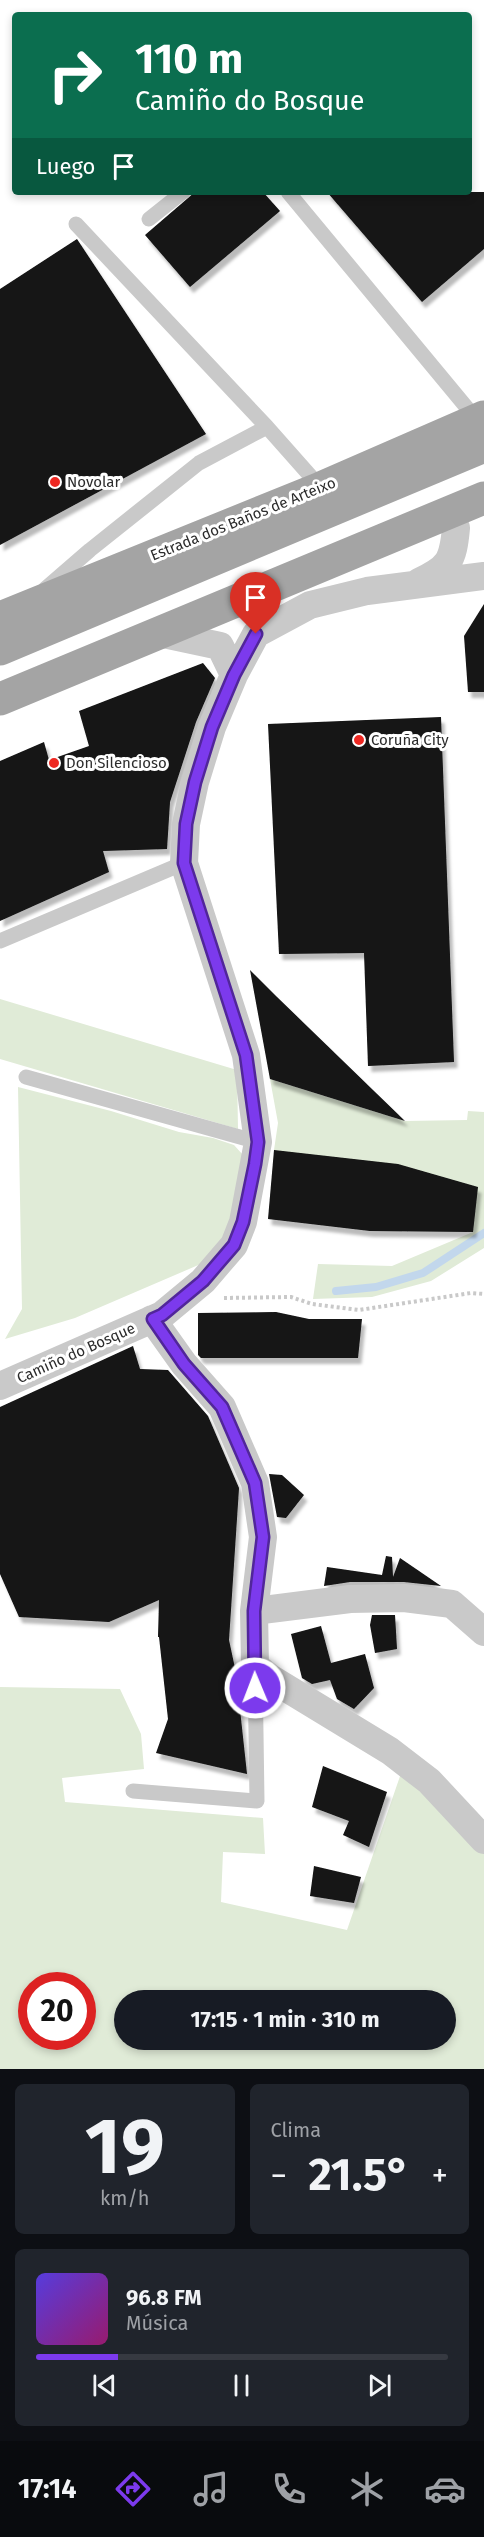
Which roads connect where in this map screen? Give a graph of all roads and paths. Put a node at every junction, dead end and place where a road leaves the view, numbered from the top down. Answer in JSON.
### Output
{"nodes":[{"id":1,"x":179,"y":195,"type":"edge"},
{"id":2,"x":290,"y":195,"type":"edge"},
{"id":3,"x":149,"y":219,"type":"dead end"},
{"id":4,"x":76,"y":224,"type":"dead end"},
{"id":5,"x":267,"y":427,"type":"junction"},
{"id":6,"x":482,"y":428,"type":"edge"},
{"id":7,"x":484,"y":465,"type":"edge"},
{"id":8,"x":321,"y":488,"type":"junction"},
{"id":9,"x":371,"y":503,"type":"junction"},
{"id":10,"x":465,"y":512,"type":"edge"},
{"id":11,"x":484,"y":570,"type":"edge"},
{"id":12,"x":484,"y":576,"type":"edge"},
{"id":13,"x":417,"y":583,"type":"junction"},
{"id":14,"x":11,"y":614,"type":"edge"},
{"id":15,"x":159,"y":633,"type":"junction"},
{"id":16,"x":0,"y":650,"type":"edge"},
{"id":17,"x":0,"y":666,"type":"edge"},
{"id":18,"x":234,"y":675,"type":"junction"},
{"id":19,"x":0,"y":699,"type":"edge"},
{"id":20,"x":184,"y":863,"type":"junction"},
{"id":21,"x":0,"y":942,"type":"edge"},
{"id":22,"x":26,"y":1077,"type":"dead end"},
{"id":23,"x":258,"y":1142,"type":"junction"},
{"id":24,"x":484,"y":1294,"type":"edge"},
{"id":25,"x":182,"y":1298,"type":"junction"},
{"id":26,"x":153,"y":1319,"type":"junction"},
{"id":27,"x":0,"y":1386,"type":"edge"},
{"id":28,"x":254,"y":1611,"type":"junction"},
{"id":29,"x":484,"y":1632,"type":"edge"},
{"id":30,"x":255,"y":1666,"type":"junction"},
{"id":31,"x":134,"y":1791,"type":"dead end"},
{"id":32,"x":484,"y":1840,"type":"edge"}],
"edges":[{"from":1,"to":3,"type":"lane"},
{"from":2,"to":6,"type":"lane"},
{"from":4,"to":5,"type":"lane"},
{"from":5,"to":8,"type":"lane"},
{"from":5,"to":14,"type":"lane"},
{"from":6,"to":8,"type":"main road","name":"Estrada dos Baños de Arteixo"},
{"from":6,"to":9,"type":"main road"},
{"from":7,"to":9,"type":"main road"},
{"from":8,"to":14,"type":"main road","name":"Estrada dos Baños de Arteixo"},
{"from":9,"to":16,"type":"main road","name":"Estrada dos Baños de Arteixo"},
{"from":9,"to":17,"type":"main road"},
{"from":10,"to":11,"type":"street"},
{"from":10,"to":13,"type":"street"},
{"from":10,"to":15,"type":"main road"},
{"from":12,"to":13,"type":"street"},
{"from":13,"to":18,"type":"street","name":"Camiño do Bosque"},
{"from":15,"to":18,"type":"street"},
{"from":15,"to":19,"type":"main road"},
{"from":18,"to":20,"type":"street","name":"Camiño do Bosque"},
{"from":20,"to":21,"type":"lane"},
{"from":20,"to":23,"type":"street","name":"Camiño do Bosque"},
{"from":22,"to":23,"type":"lane"},
{"from":23,"to":25,"type":"street","name":"Camiño do Bosque"},
{"from":24,"to":25,"type":"path"},
{"from":25,"to":26,"type":"street","name":"Camiño do Bosque"},
{"from":26,"to":27,"type":"street","name":"Camiño do Bosque"},
{"from":26,"to":28,"type":"street","name":"Camiño do Bosque"},
{"from":28,"to":29,"type":"street"},
{"from":28,"to":30,"type":"street","name":"Camiño do Bosque"},
{"from":30,"to":31,"type":"lane"},
{"from":30,"to":32,"type":"street"}]}
